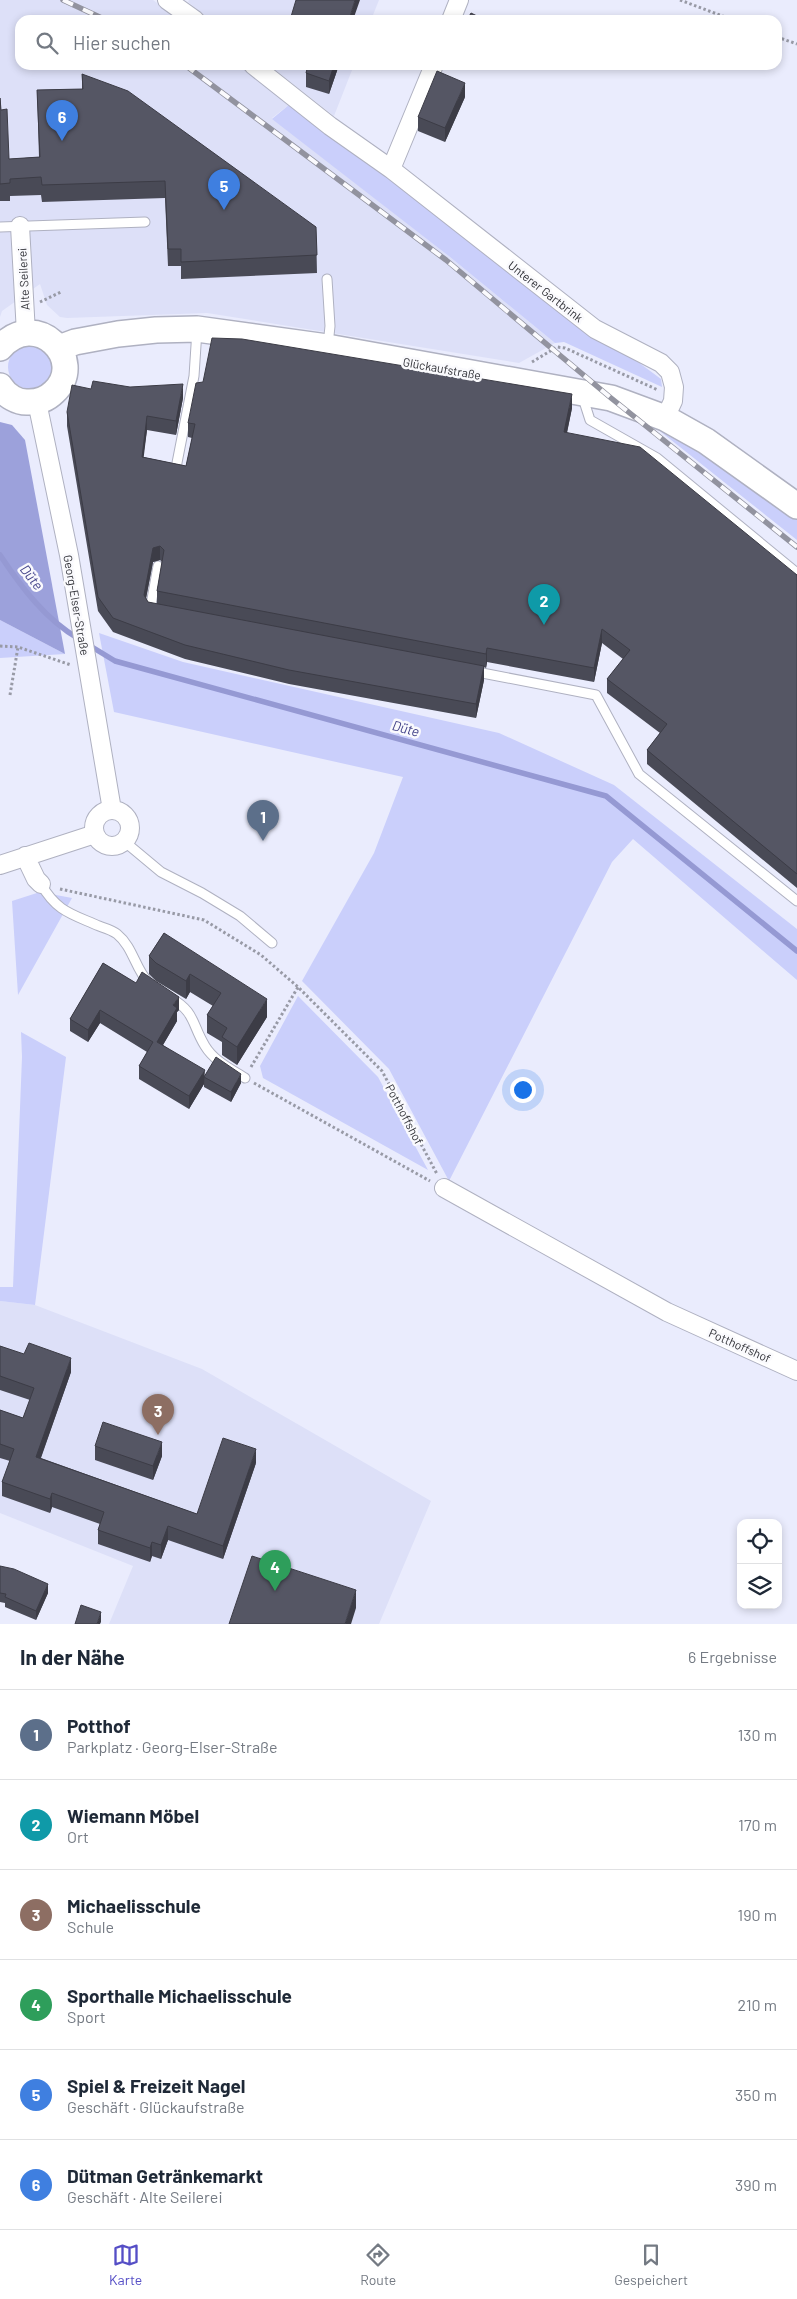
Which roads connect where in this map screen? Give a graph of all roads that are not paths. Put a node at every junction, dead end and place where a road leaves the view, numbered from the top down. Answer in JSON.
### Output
{"nodes":[{"id":1,"x":168,"y":0,"type":"edge"},
{"id":2,"x":459,"y":0,"type":"edge"},
{"id":3,"x":188,"y":15,"type":"edge"},
{"id":4,"x":453,"y":15,"type":"edge"},
{"id":5,"x":258,"y":70,"type":"edge"},
{"id":6,"x":432,"y":70,"type":"edge"},
{"id":7,"x":391,"y":169,"type":"junction"},
{"id":8,"x":145,"y":222,"type":"dead end"},
{"id":9,"x":0,"y":226,"type":"edge"},
{"id":10,"x":20,"y":226,"type":"junction"},
{"id":11,"x":327,"y":279,"type":"dead end"},
{"id":12,"x":197,"y":329,"type":"junction"},
{"id":13,"x":26,"y":333,"type":"junction"},
{"id":14,"x":328,"y":347,"type":"junction"},
{"id":15,"x":0,"y":348,"type":"edge"},
{"id":16,"x":59,"y":348,"type":"junction"},
{"id":17,"x":1,"y":389,"type":"edge"},
{"id":18,"x":581,"y":392,"type":"junction"},
{"id":19,"x":37,"y":402,"type":"junction"},
{"id":20,"x":665,"y":418,"type":"junction"},
{"id":21,"x":174,"y":473,"type":"edge"},
{"id":22,"x":797,"y":506,"type":"edge"},
{"id":23,"x":158,"y":566,"type":"dead end"},
{"id":24,"x":797,"y":573,"type":"edge"},
{"id":25,"x":159,"y":611,"type":"edge"},
{"id":26,"x":460,"y":669,"type":"edge"},
{"id":27,"x":112,"y":810,"type":"junction"},
{"id":28,"x":95,"y":834,"type":"junction"},
{"id":29,"x":125,"y":842,"type":"junction"},
{"id":30,"x":25,"y":856,"type":"junction"},
{"id":31,"x":0,"y":865,"type":"edge"},
{"id":32,"x":41,"y":884,"type":"joint"},
{"id":33,"x":797,"y":901,"type":"edge"},
{"id":34,"x":272,"y":943,"type":"dead end"},
{"id":35,"x":245,"y":1078,"type":"road end"},
{"id":36,"x":444,"y":1188,"type":"road end"},
{"id":37,"x":797,"y":1371,"type":"edge"}],
"edges":[{"from":1,"to":3,"type":"street"},
{"from":2,"to":4,"type":"street"},
{"from":5,"to":7,"type":"street","name":"Unterer Gartbrink"},
{"from":6,"to":7,"type":"street"},
{"from":7,"to":20,"type":"street","name":"Unterer Gartbrink"},
{"from":8,"to":10,"type":"lane"},
{"from":9,"to":10,"type":"lane"},
{"from":10,"to":13,"type":"street","name":"Alte Seilerei"},
{"from":11,"to":14,"type":"lane"},
{"from":12,"to":14,"type":"main road","name":"Glückaufstraße"},
{"from":12,"to":16,"type":"main road","name":"Glückaufstraße"},
{"from":12,"to":21,"type":"lane"},
{"from":13,"to":15,"type":"main road"},
{"from":13,"to":16,"type":"main road"},
{"from":14,"to":18,"type":"main road","name":"Glückaufstraße"},
{"from":16,"to":19,"type":"main road"},
{"from":17,"to":19,"type":"main road"},
{"from":18,"to":20,"type":"main road","name":"Glückaufstraße"},
{"from":18,"to":24,"type":"lane"},
{"from":19,"to":27,"type":"street","name":"Georg-Elser-Straße"},
{"from":20,"to":22,"type":"main road","name":"Glückaufstraße"},
{"from":23,"to":25,"type":"lane"},
{"from":26,"to":33,"type":"lane"},
{"from":27,"to":28,"type":"street"},
{"from":27,"to":29,"type":"street"},
{"from":28,"to":29,"type":"street"},
{"from":28,"to":30,"type":"street"},
{"from":29,"to":34,"type":"lane"},
{"from":30,"to":31,"type":"street"},
{"from":30,"to":32,"type":"street"},
{"from":32,"to":35,"type":"lane"},
{"from":36,"to":37,"type":"street","name":"Potthoffshof"}]}
